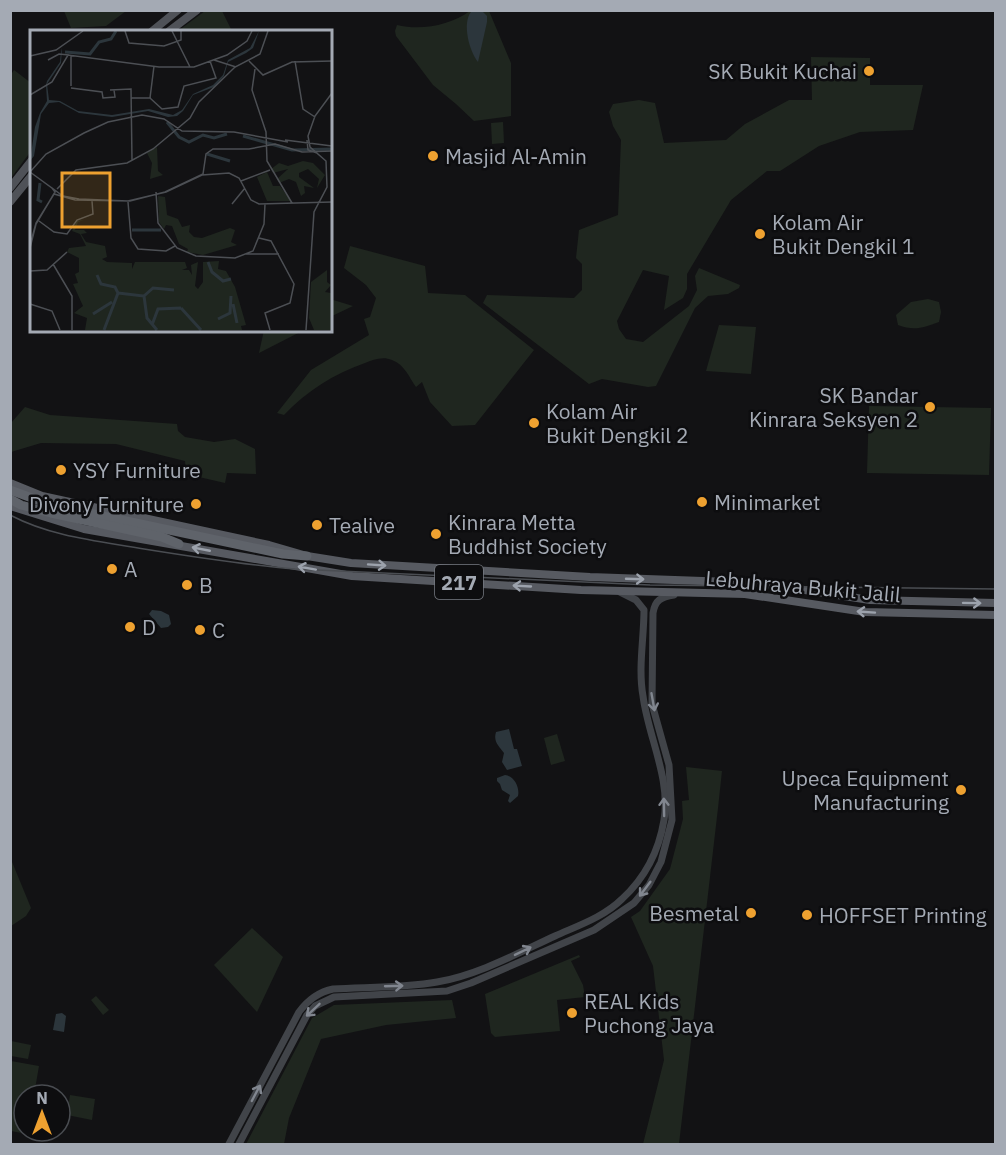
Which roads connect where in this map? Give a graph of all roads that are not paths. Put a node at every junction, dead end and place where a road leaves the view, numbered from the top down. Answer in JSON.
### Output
{"nodes":[{"id":1,"x":178,"y":10,"type":"edge"},
{"id":2,"x":196,"y":10,"type":"edge"},
{"id":3,"x":153,"y":30,"type":"edge"},
{"id":4,"x":171,"y":30,"type":"edge"},
{"id":5,"x":30,"y":163,"type":"edge"},
{"id":6,"x":30,"y":177,"type":"edge"},
{"id":7,"x":10,"y":188,"type":"edge"},
{"id":8,"x":10,"y":202,"type":"edge"},
{"id":9,"x":10,"y":483,"type":"edge"},
{"id":10,"x":10,"y":490,"type":"edge"},
{"id":11,"x":10,"y":499,"type":"edge"},
{"id":12,"x":10,"y":506,"type":"edge"},
{"id":13,"x":179,"y":544,"type":"junction"},
{"id":14,"x":307,"y":556,"type":"junction"},
{"id":15,"x":617,"y":591,"type":"junction"},
{"id":16,"x":685,"y":594,"type":"junction"},
{"id":17,"x":996,"y":603,"type":"edge"},
{"id":18,"x":996,"y":615,"type":"edge"},
{"id":19,"x":643,"y":644,"type":"junction"},
{"id":20,"x":652,"y":644,"type":"junction"},
{"id":21,"x":228,"y":1144,"type":"edge"},
{"id":22,"x":239,"y":1144,"type":"edge"}],
"edges":[{"from":1,"to":3,"type":"main road"},
{"from":2,"to":4,"type":"main road"},
{"from":5,"to":7,"type":"main road"},
{"from":6,"to":8,"type":"main road"},
{"from":9,"to":14,"type":"highway","name":"Lebuhraya Bukit Jalil"},
{"from":10,"to":14,"type":"highway"},
{"from":11,"to":13,"type":"highway"},
{"from":12,"to":13,"type":"highway","name":"Lebuhraya Bukit Jalil"},
{"from":15,"to":13,"type":"highway","name":"Lebuhraya Bukit Jalil","number":"217","one_way":true},
{"from":14,"to":17,"type":"highway","name":"Lebuhraya Bukit Jalil","number":"217","one_way":true},
{"from":15,"to":16,"type":"highway","name":"Lebuhraya Bukit Jalil","number":"217"},
{"from":15,"to":19,"type":"main road"},
{"from":18,"to":16,"type":"highway","name":"Lebuhraya Bukit Jalil","number":"217","one_way":true},
{"from":16,"to":20,"type":"main road"},
{"from":19,"to":20,"type":"main road"},
{"from":21,"to":19,"type":"main road","one_way":true},
{"from":20,"to":22,"type":"main road","one_way":true}]}
